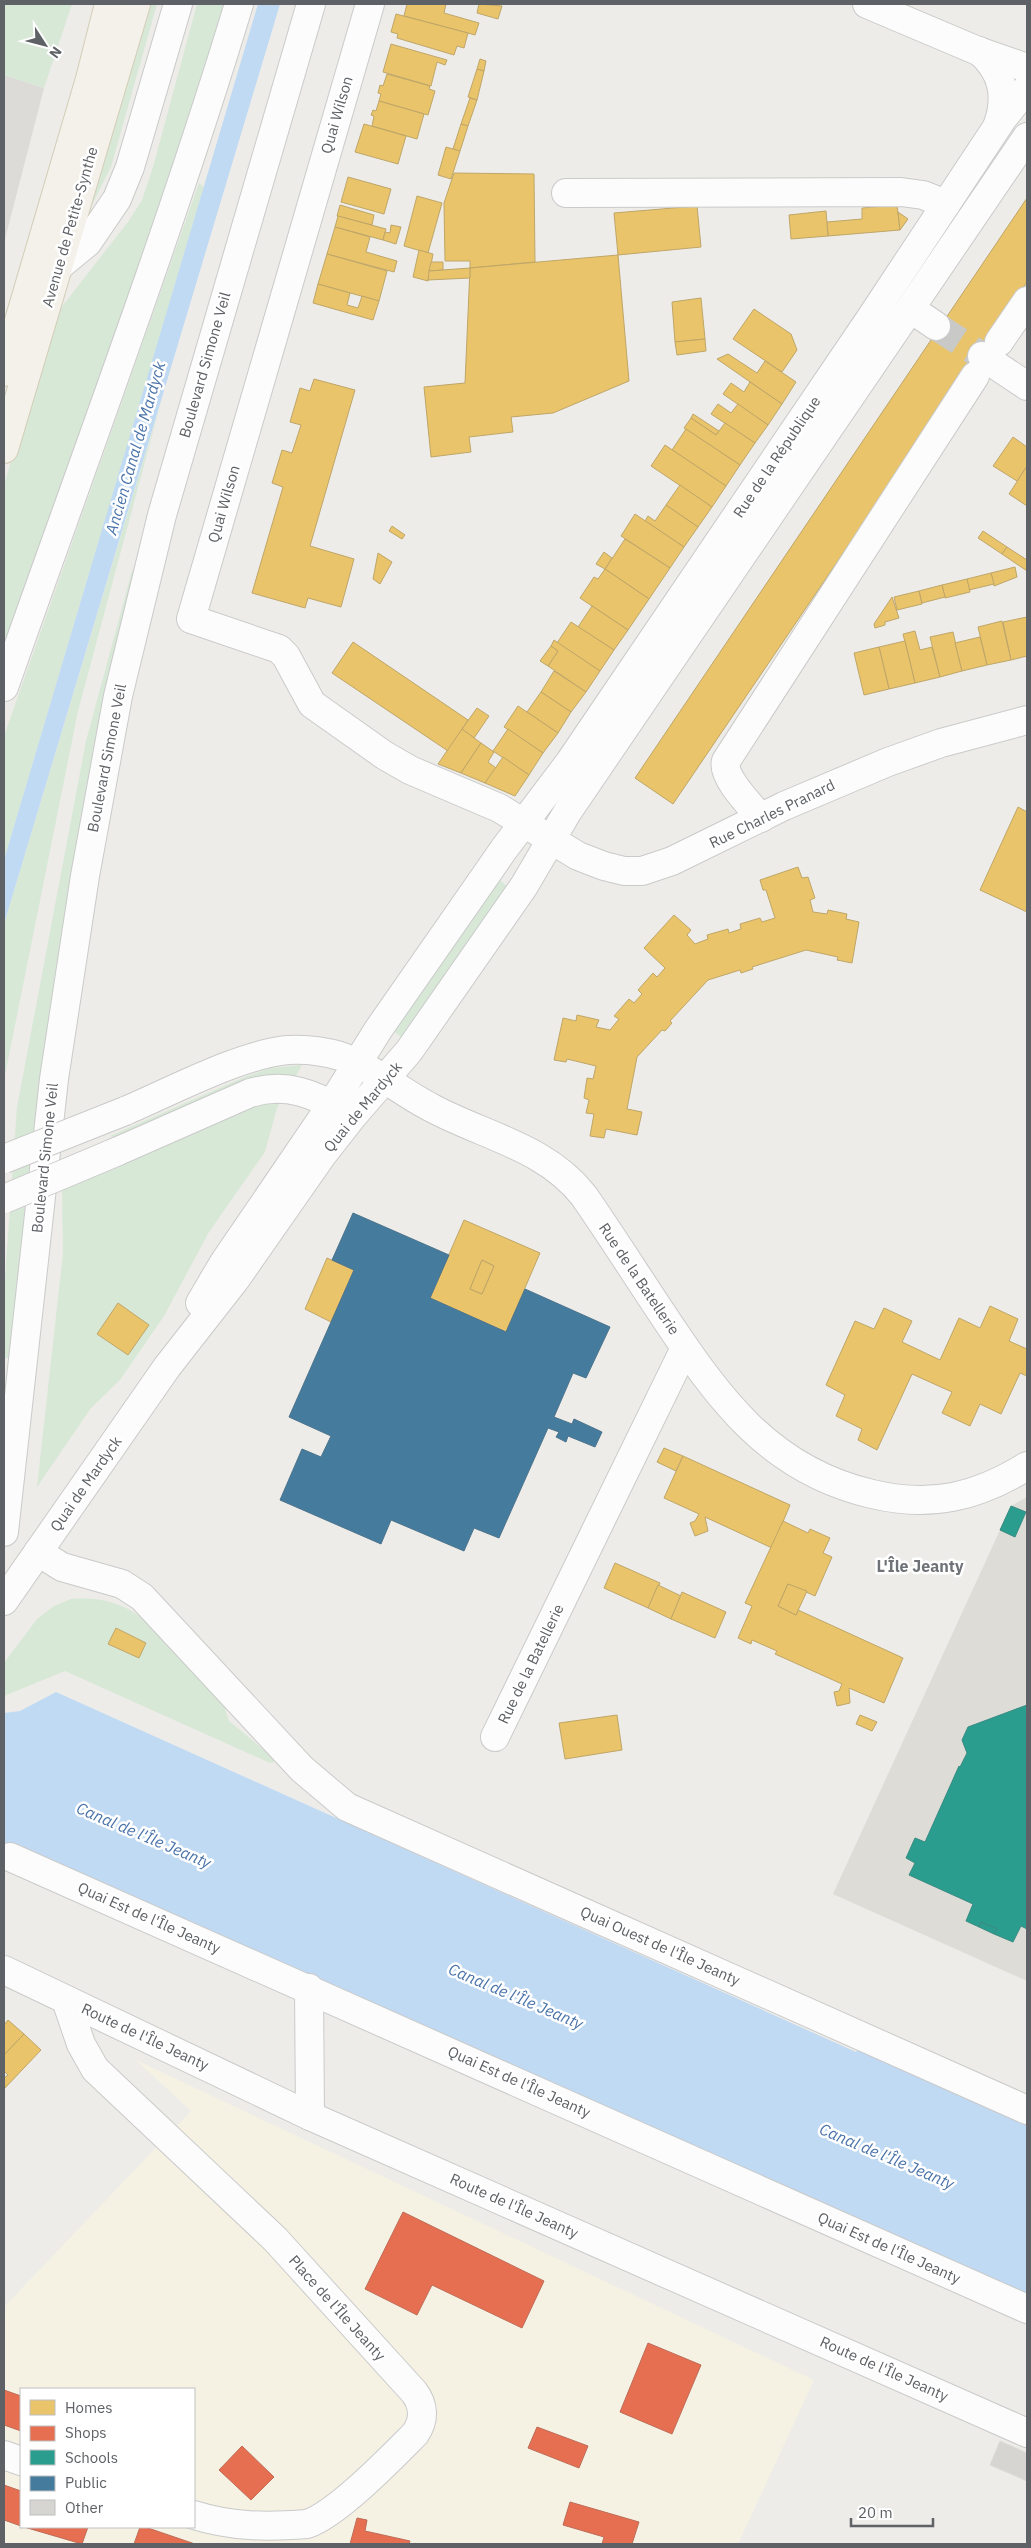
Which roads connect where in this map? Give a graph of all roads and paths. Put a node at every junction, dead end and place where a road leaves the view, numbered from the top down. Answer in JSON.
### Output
{"nodes":[{"id":1,"x":109,"y":4,"type":"edge"},
{"id":2,"x":136,"y":4,"type":"edge"},
{"id":3,"x":178,"y":4,"type":"edge"},
{"id":4,"x":239,"y":4,"type":"edge"},
{"id":5,"x":311,"y":4,"type":"edge"},
{"id":6,"x":370,"y":4,"type":"edge"},
{"id":7,"x":867,"y":4,"type":"edge"},
{"id":8,"x":906,"y":4,"type":"edge"},
{"id":9,"x":978,"y":51,"type":"junction"},
{"id":10,"x":1027,"y":51,"type":"edge"},
{"id":11,"x":1027,"y":68,"type":"edge"},
{"id":12,"x":1027,"y":88,"type":"edge"},
{"id":13,"x":996,"y":128,"type":"junction"},
{"id":14,"x":1023,"y":153,"type":"edge"},
{"id":15,"x":566,"y":193,"type":"dead end"},
{"id":16,"x":946,"y":204,"type":"junction"},
{"id":17,"x":57,"y":268,"type":"junction"},
{"id":18,"x":29,"y":289,"type":"junction"},
{"id":19,"x":1027,"y":301,"type":"edge"},
{"id":20,"x":911,"y":309,"type":"junction"},
{"id":21,"x":936,"y":326,"type":"tunnel mouth"},
{"id":22,"x":985,"y":358,"type":"junction"},
{"id":23,"x":4,"y":372,"type":"edge"},
{"id":24,"x":1027,"y":386,"type":"edge"},
{"id":25,"x":4,"y":449,"type":"edge"},
{"id":26,"x":4,"y":687,"type":"edge"},
{"id":27,"x":1027,"y":720,"type":"edge"},
{"id":28,"x":761,"y":818,"type":"junction"},
{"id":29,"x":524,"y":824,"type":"junction"},
{"id":30,"x":551,"y":841,"type":"junction"},
{"id":31,"x":356,"y":1064,"type":"junction"},
{"id":32,"x":385,"y":1081,"type":"junction"},
{"id":33,"x":342,"y":1110,"type":"junction"},
{"id":34,"x":4,"y":1159,"type":"edge"},
{"id":35,"x":4,"y":1199,"type":"edge"},
{"id":36,"x":685,"y":1348,"type":"junction"},
{"id":37,"x":1027,"y":1466,"type":"edge"},
{"id":38,"x":4,"y":1532,"type":"edge"},
{"id":39,"x":38,"y":1552,"type":"junction"},
{"id":40,"x":4,"y":1601,"type":"edge"},
{"id":41,"x":495,"y":1737,"type":"dead end"},
{"id":42,"x":10,"y":1857,"type":"dead end"},
{"id":43,"x":4,"y":1970,"type":"edge"},
{"id":44,"x":309,"y":1988,"type":"junction"},
{"id":45,"x":66,"y":2000,"type":"junction"},
{"id":46,"x":1027,"y":2110,"type":"edge"},
{"id":47,"x":310,"y":2116,"type":"junction"},
{"id":48,"x":1027,"y":2309,"type":"edge"},
{"id":49,"x":1027,"y":2433,"type":"edge"},
{"id":50,"x":4,"y":2455,"type":"edge"},
{"id":51,"x":20,"y":2461,"type":"edge"},
{"id":52,"x":195,"y":2515,"type":"edge"}],
"edges":[{"from":1,"to":18,"type":"main road","name":"Avenue de Petite-Synthe"},
{"from":2,"to":17,"type":"main road","name":"Avenue de Petite-Synthe"},
{"from":3,"to":17,"type":"street"},
{"from":4,"to":26,"type":"street"},
{"from":5,"to":38,"type":"street","name":"Boulevard Simone Veil"},
{"from":6,"to":29,"type":"street","name":"Quai Wilson"},
{"from":7,"to":9,"type":"street"},
{"from":8,"to":10,"type":"street"},
{"from":9,"to":11,"type":"street"},
{"from":9,"to":13,"type":"street"},
{"from":12,"to":13,"type":"street","name":"Rue de la République"},
{"from":13,"to":16,"type":"street","name":"Rue de la République"},
{"from":14,"to":20,"type":"street","name":"Rue de la République"},
{"from":15,"to":16,"type":"street"},
{"from":16,"to":29,"type":"street","name":"Rue de la République"},
{"from":17,"to":18,"type":"street"},
{"from":17,"to":25,"type":"main road","name":"Avenue de Petite-Synthe"},
{"from":18,"to":23,"type":"main road","name":"Avenue de Petite-Synthe"},
{"from":19,"to":22,"type":"street"},
{"from":20,"to":21,"type":"street"},
{"from":20,"to":30,"type":"street","name":"Rue de la République"},
{"from":22,"to":24,"type":"street"},
{"from":22,"to":28,"type":"street"},
{"from":27,"to":28,"type":"street","name":"Rue Charles Pranard"},
{"from":28,"to":30,"type":"street","name":"Rue Charles Pranard"},
{"from":29,"to":30,"type":"street","name":"Rue Charles Pranard"},
{"from":29,"to":31,"type":"street","name":"Quai de Mardyck"},
{"from":30,"to":32,"type":"street","name":"Quai de Mardyck"},
{"from":31,"to":32,"type":"street","name":"Rue de la Batellerie"},
{"from":31,"to":33,"type":"street","name":"Quai de Mardyck"},
{"from":31,"to":34,"type":"street","name":"Rue de la Batellerie","bridge":true},
{"from":32,"to":33,"type":"street","name":"Quai de Mardyck"},
{"from":32,"to":36,"type":"street","name":"Rue de la Batellerie"},
{"from":33,"to":35,"type":"street","bridge":true},
{"from":33,"to":39,"type":"street","name":"Quai de Mardyck"},
{"from":36,"to":37,"type":"street"},
{"from":36,"to":41,"type":"street","name":"Rue de la Batellerie"},
{"from":39,"to":40,"type":"street","name":"Quai de Mardyck"},
{"from":39,"to":46,"type":"street","name":"Quai Ouest de l'Île Jeanty"},
{"from":42,"to":44,"type":"street","name":"Quai Est de l'Île Jeanty"},
{"from":43,"to":45,"type":"street","name":"Route de l'Île Jeanty"},
{"from":44,"to":47,"type":"street"},
{"from":44,"to":48,"type":"street","name":"Quai Est de l'Île Jeanty"},
{"from":45,"to":47,"type":"street","name":"Route de l'Île Jeanty"},
{"from":45,"to":52,"type":"street","name":"Place de l'Île Jeanty"},
{"from":47,"to":49,"type":"street","name":"Route de l'Île Jeanty"},
{"from":50,"to":51,"type":"street"}]}
